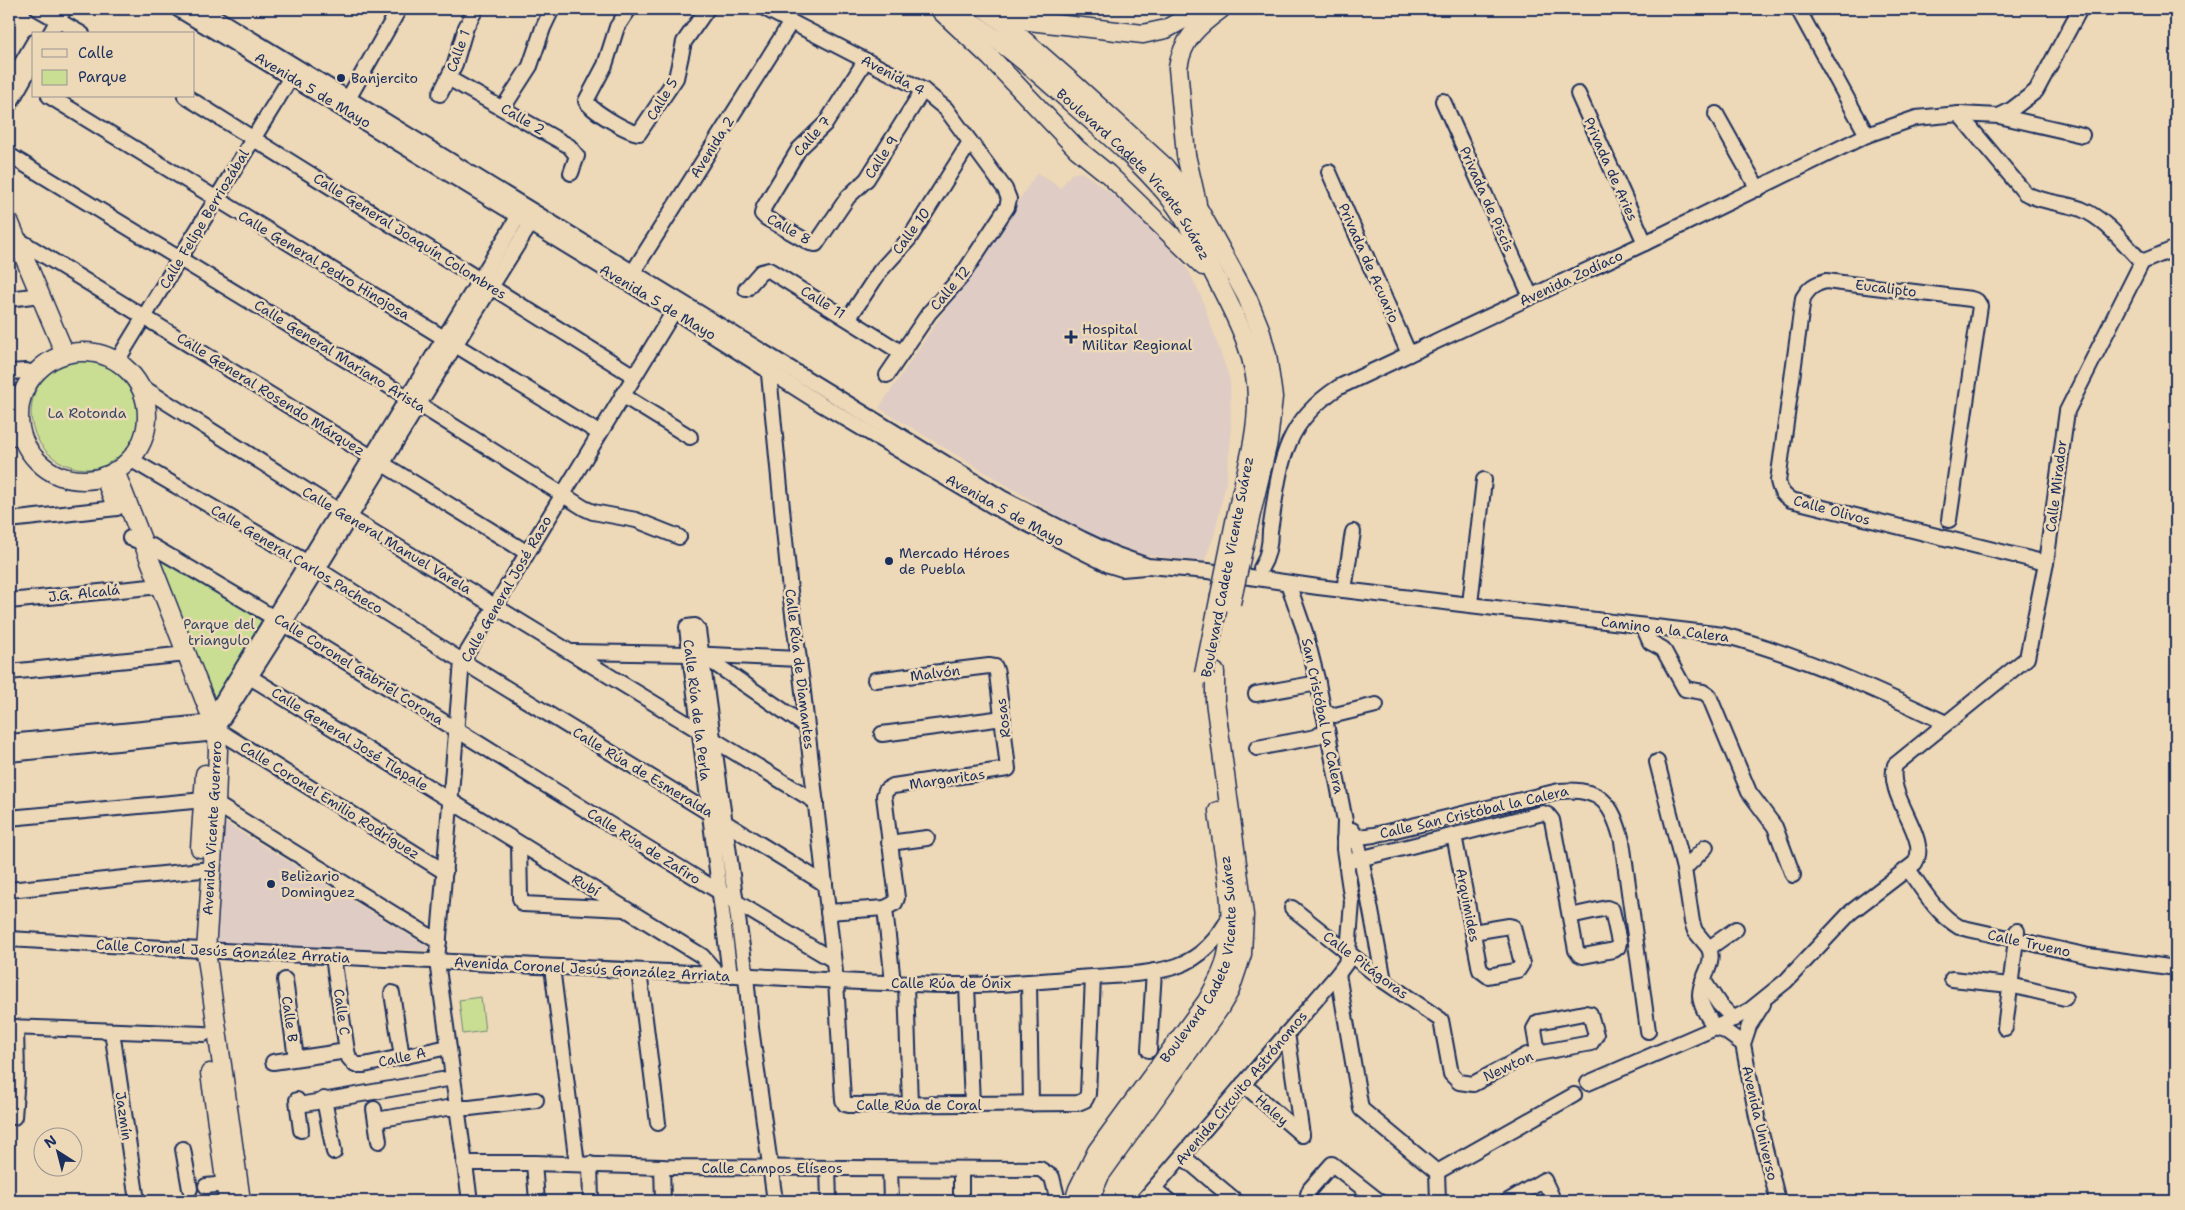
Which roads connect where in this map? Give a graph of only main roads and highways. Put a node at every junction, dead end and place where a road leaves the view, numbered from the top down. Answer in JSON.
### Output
{"nodes":[{"id":1,"x":939,"y":9,"type":"edge"},
{"id":2,"x":950,"y":9,"type":"edge"},
{"id":3,"x":1202,"y":9,"type":"edge"},
{"id":4,"x":1221,"y":9,"type":"edge"},
{"id":5,"x":986,"y":10,"type":"edge"},
{"id":6,"x":1199,"y":210,"type":"junction"},
{"id":7,"x":9,"y":221,"type":"edge"},
{"id":8,"x":11,"y":240,"type":"edge"},
{"id":9,"x":1221,"y":288,"type":"junction"},
{"id":10,"x":58,"y":357,"type":"junction"},
{"id":11,"x":15,"y":438,"type":"edge"},
{"id":12,"x":110,"y":473,"type":"junction"},
{"id":13,"x":1243,"y":517,"type":"junction"},
{"id":14,"x":136,"y":540,"type":"junction"},
{"id":15,"x":1210,"y":673,"type":"junction"},
{"id":16,"x":200,"y":951,"type":"junction"},
{"id":17,"x":228,"y":1201,"type":"edge"},
{"id":18,"x":241,"y":1201,"type":"edge"},
{"id":19,"x":1074,"y":1201,"type":"edge"},
{"id":20,"x":1089,"y":1201,"type":"edge"}],
"edges":[{"from":1,"to":9,"type":"main road"},
{"from":2,"to":9,"type":"main road","name":"Boulevard Cadete Vicente Suárez"},
{"from":3,"to":5,"type":"main road"},
{"from":4,"to":6,"type":"main road"},
{"from":5,"to":6,"type":"main road","name":"Boulevard Cadete Vicente Suárez"},
{"from":6,"to":13,"type":"main road","name":"Boulevard Cadete Vicente Suárez"},
{"from":7,"to":8,"type":"main road"},
{"from":8,"to":10,"type":"main road"},
{"from":9,"to":13,"type":"main road","name":"Boulevard Cadete Vicente Suárez"},
{"from":10,"to":11,"type":"main road"},
{"from":10,"to":12,"type":"main road"},
{"from":11,"to":12,"type":"main road"},
{"from":12,"to":14,"type":"main road","name":"Avenida Vicente Guerrero"},
{"from":12,"to":14,"type":"main road","name":"Avenida Vicente Guerrero"},
{"from":13,"to":15,"type":"main road","name":"Boulevard Cadete Vicente Suárez","bridge":true},
{"from":14,"to":16,"type":"main road","name":"Avenida Vicente Guerrero"},
{"from":15,"to":19,"type":"main road","name":"Boulevard Cadete Vicente Suárez"},
{"from":15,"to":20,"type":"main road","name":"Boulevard Cadete Vicente Suárez"},
{"from":16,"to":17,"type":"main road","name":"Avenida Vicente Guerrero"},
{"from":16,"to":18,"type":"main road","name":"Avenida Vicente Guerrero"}]}
